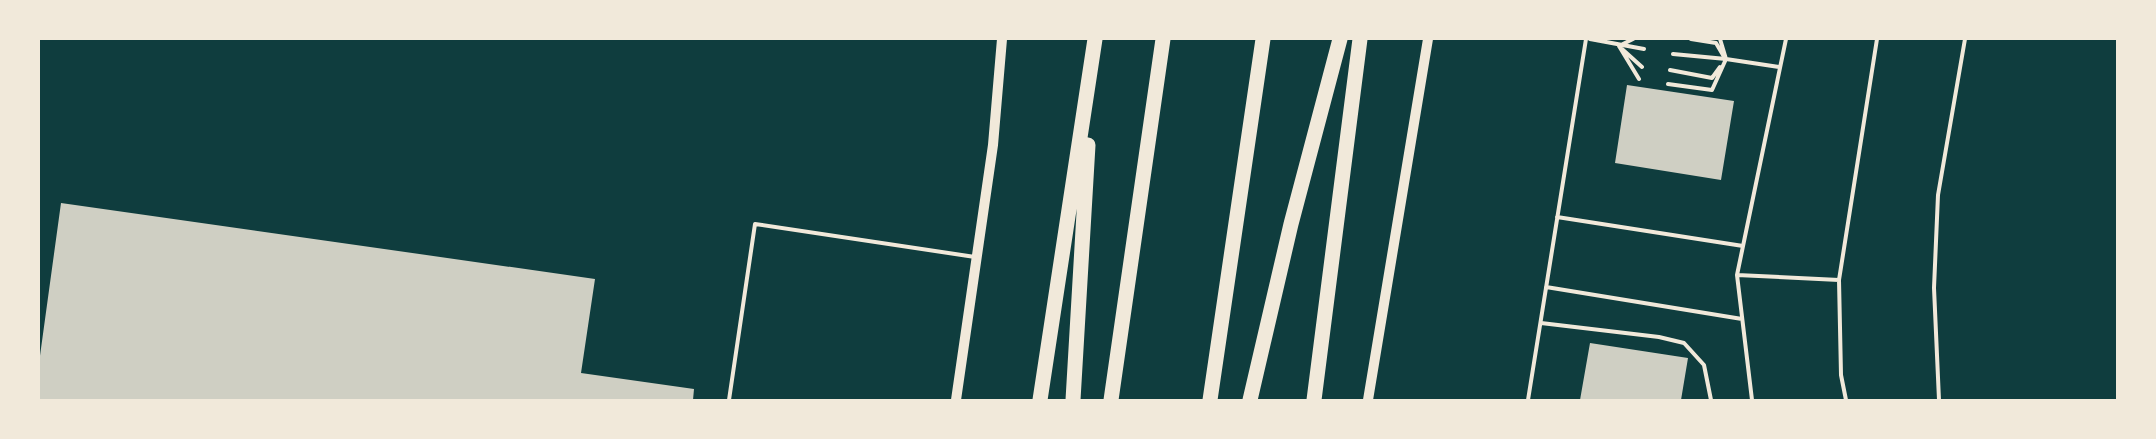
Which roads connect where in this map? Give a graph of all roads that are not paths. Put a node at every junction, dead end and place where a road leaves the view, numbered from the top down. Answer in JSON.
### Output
{"nodes":[{"id":1,"x":1002,"y":39,"type":"edge"},
{"id":2,"x":1094,"y":39,"type":"edge"},
{"id":3,"x":1164,"y":39,"type":"edge"},
{"id":4,"x":1263,"y":39,"type":"edge"},
{"id":5,"x":1340,"y":39,"type":"edge"},
{"id":6,"x":1360,"y":39,"type":"edge"},
{"id":7,"x":1428,"y":39,"type":"edge"},
{"id":8,"x":1586,"y":39,"type":"edge"},
{"id":9,"x":1590,"y":39,"type":"edge"},
{"id":10,"x":1624,"y":39,"type":"edge"},
{"id":11,"x":1633,"y":39,"type":"edge"},
{"id":12,"x":1691,"y":39,"type":"edge"},
{"id":13,"x":1720,"y":39,"type":"edge"},
{"id":14,"x":1786,"y":39,"type":"edge"},
{"id":15,"x":1877,"y":39,"type":"edge"},
{"id":16,"x":1965,"y":39,"type":"edge"},
{"id":17,"x":1619,"y":46,"type":"junction"},
{"id":18,"x":1644,"y":49,"type":"dead end"},
{"id":19,"x":1673,"y":54,"type":"dead end"},
{"id":20,"x":1726,"y":59,"type":"junction"},
{"id":21,"x":1642,"y":67,"type":"dead end"},
{"id":22,"x":1779,"y":67,"type":"junction"},
{"id":23,"x":1670,"y":70,"type":"dead end"},
{"id":24,"x":1639,"y":79,"type":"dead end"},
{"id":25,"x":1668,"y":84,"type":"dead end"},
{"id":26,"x":1557,"y":217,"type":"junction"},
{"id":27,"x":1743,"y":246,"type":"junction"},
{"id":28,"x":976,"y":257,"type":"junction"},
{"id":29,"x":1737,"y":275,"type":"junction"},
{"id":30,"x":1839,"y":280,"type":"junction"},
{"id":31,"x":1546,"y":287,"type":"junction"},
{"id":32,"x":1742,"y":319,"type":"junction"},
{"id":33,"x":1541,"y":322,"type":"junction"},
{"id":34,"x":729,"y":400,"type":"edge"},
{"id":35,"x":956,"y":400,"type":"edge"},
{"id":36,"x":1040,"y":400,"type":"edge"},
{"id":37,"x":1073,"y":400,"type":"edge"},
{"id":38,"x":1111,"y":400,"type":"edge"},
{"id":39,"x":1210,"y":400,"type":"edge"},
{"id":40,"x":1250,"y":400,"type":"edge"},
{"id":41,"x":1314,"y":400,"type":"edge"},
{"id":42,"x":1368,"y":400,"type":"edge"},
{"id":43,"x":1528,"y":400,"type":"edge"},
{"id":44,"x":1711,"y":400,"type":"edge"},
{"id":45,"x":1752,"y":400,"type":"edge"},
{"id":46,"x":1846,"y":400,"type":"edge"},
{"id":47,"x":1939,"y":400,"type":"edge"}],
"edges":[{"from":1,"to":28,"type":"main road"},
{"from":2,"to":36,"type":"highway"},
{"from":2,"to":37,"type":"highway"},
{"from":3,"to":38,"type":"highway"},
{"from":4,"to":39,"type":"highway"},
{"from":5,"to":40,"type":"highway"},
{"from":6,"to":41,"type":"highway"},
{"from":7,"to":42,"type":"main road"},
{"from":8,"to":26,"type":"lane"},
{"from":9,"to":17,"type":"lane"},
{"from":10,"to":17,"type":"lane"},
{"from":11,"to":17,"type":"lane"},
{"from":12,"to":20,"type":"lane"},
{"from":13,"to":20,"type":"lane"},
{"from":14,"to":22,"type":"lane"},
{"from":15,"to":30,"type":"lane"},
{"from":16,"to":47,"type":"lane"},
{"from":17,"to":18,"type":"lane"},
{"from":17,"to":21,"type":"lane"},
{"from":17,"to":24,"type":"lane"},
{"from":19,"to":20,"type":"lane"},
{"from":20,"to":22,"type":"lane"},
{"from":20,"to":23,"type":"lane"},
{"from":20,"to":25,"type":"lane"},
{"from":22,"to":27,"type":"lane"},
{"from":26,"to":27,"type":"lane"},
{"from":26,"to":31,"type":"lane"},
{"from":27,"to":29,"type":"lane"},
{"from":28,"to":34,"type":"lane"},
{"from":28,"to":35,"type":"main road"},
{"from":29,"to":30,"type":"lane"},
{"from":29,"to":32,"type":"lane"},
{"from":30,"to":46,"type":"lane"},
{"from":31,"to":32,"type":"lane"},
{"from":31,"to":33,"type":"lane"},
{"from":32,"to":45,"type":"lane"},
{"from":33,"to":43,"type":"lane"},
{"from":33,"to":44,"type":"lane"}]}
